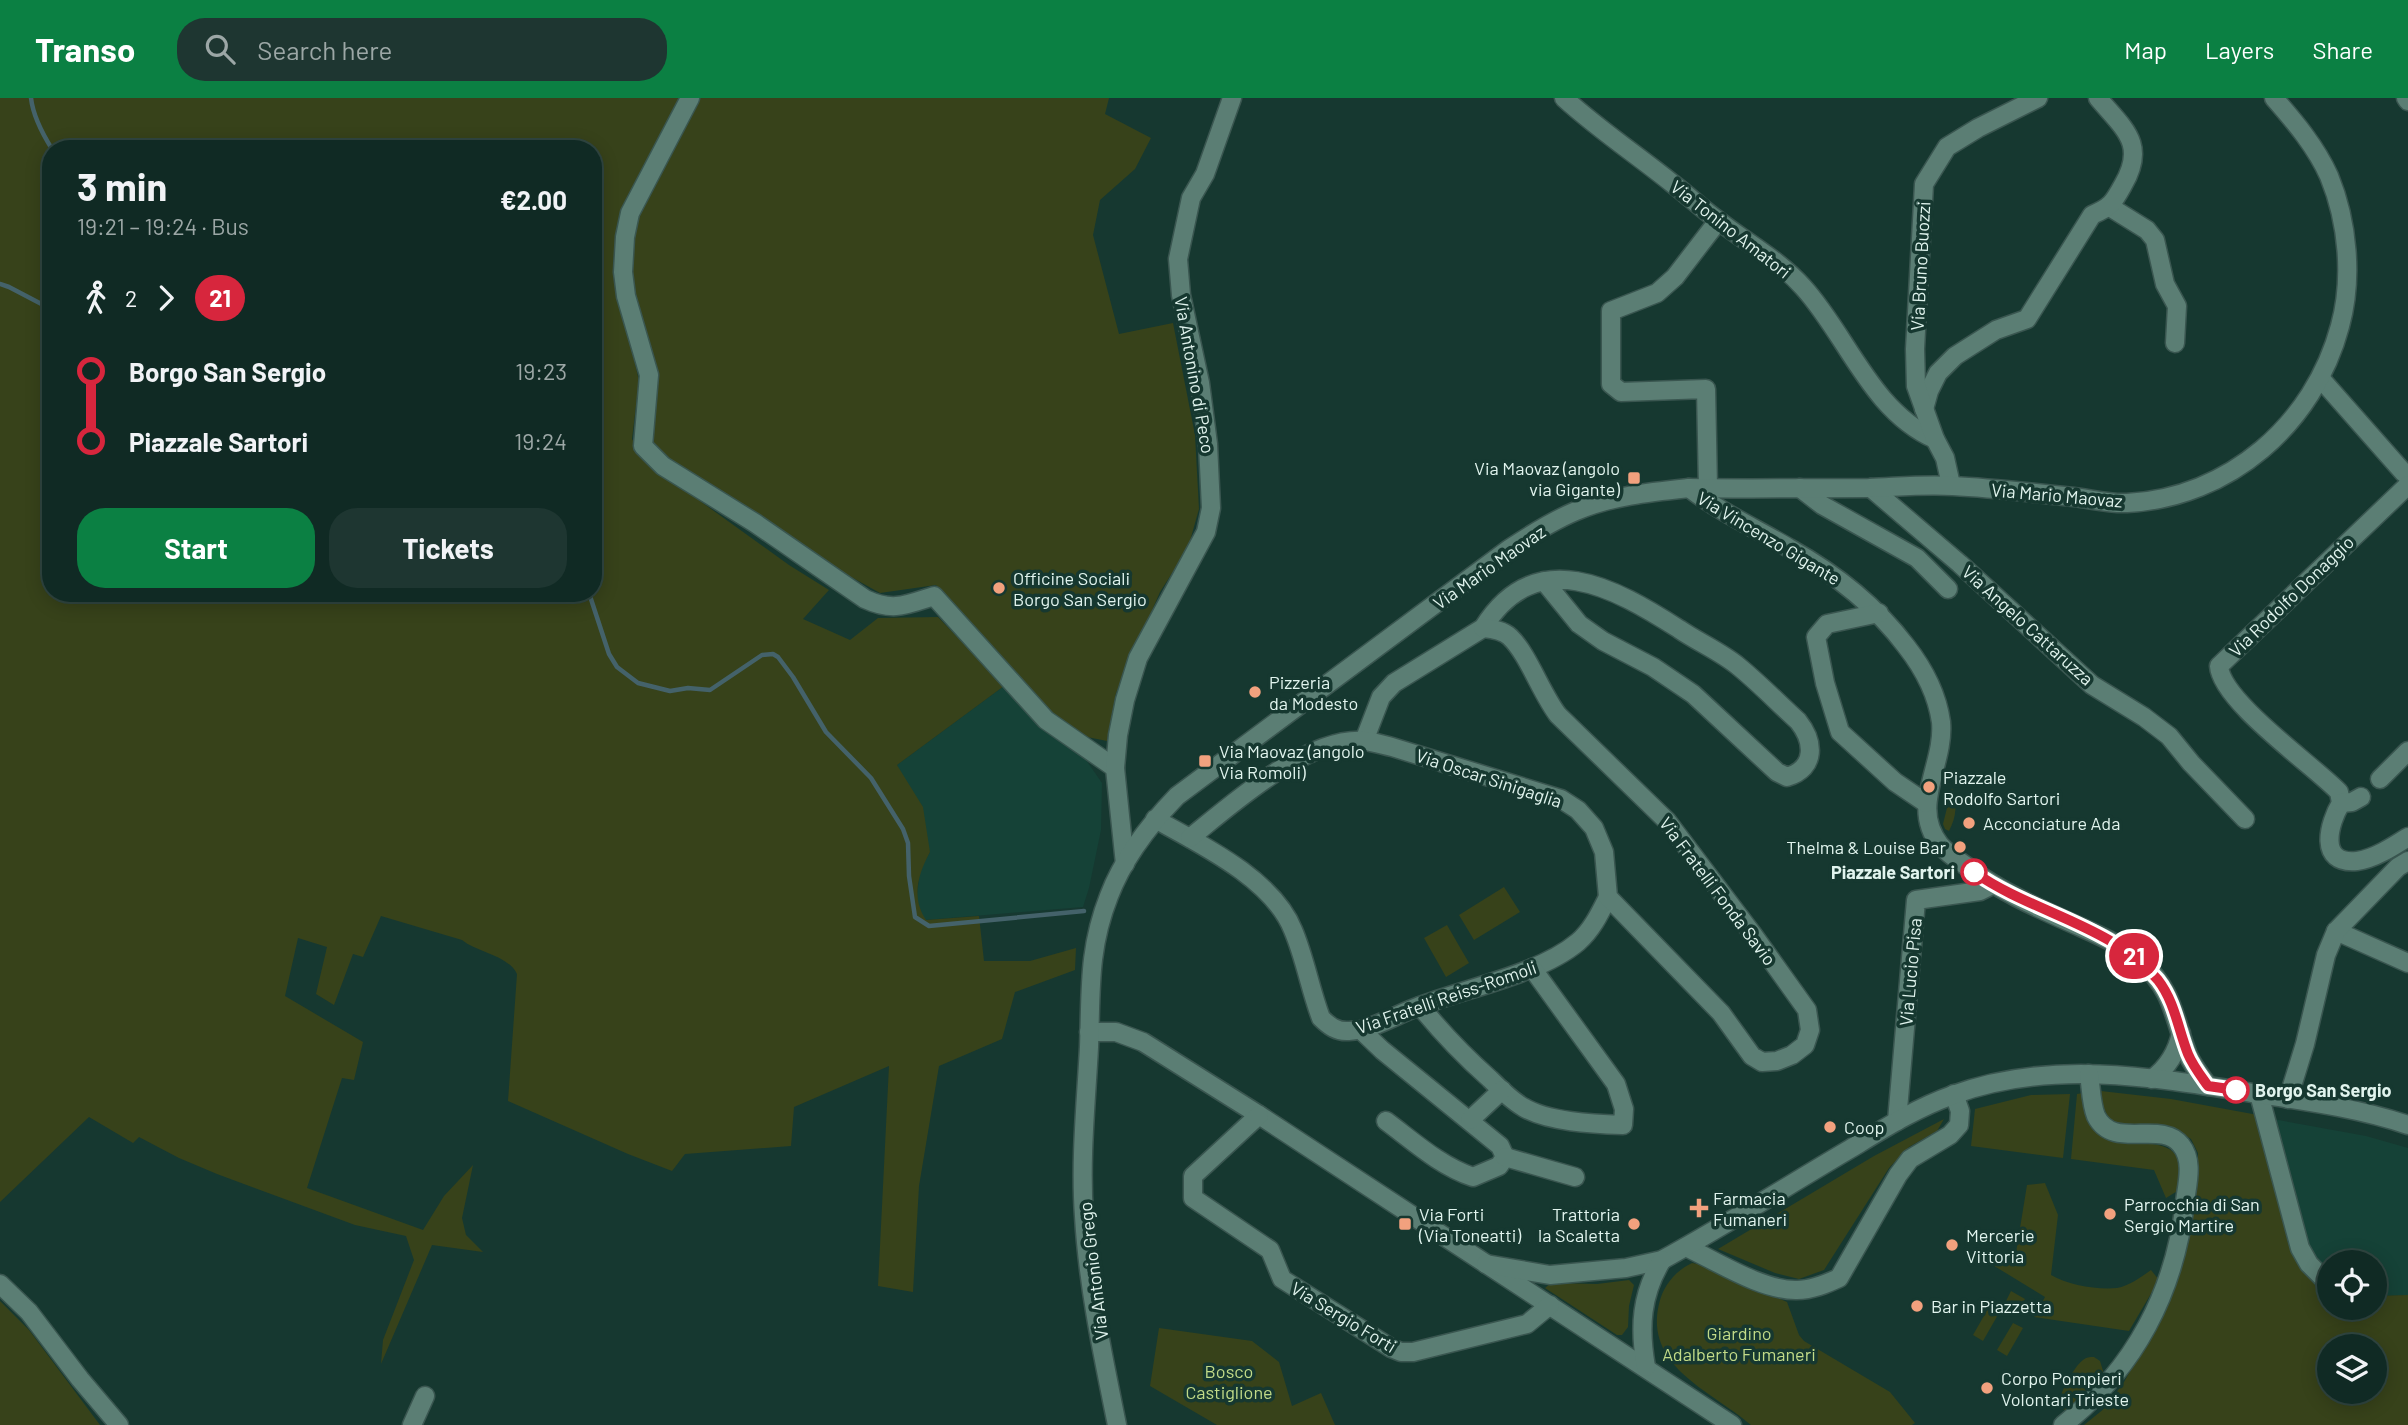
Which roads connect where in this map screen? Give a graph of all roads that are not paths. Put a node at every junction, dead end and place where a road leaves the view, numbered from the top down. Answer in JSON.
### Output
{"nodes":[{"id":1,"x":690,"y":98,"type":"edge"},
{"id":2,"x":1232,"y":98,"type":"edge"},
{"id":3,"x":1564,"y":98,"type":"edge"},
{"id":4,"x":2038,"y":98,"type":"edge"},
{"id":5,"x":2098,"y":98,"type":"edge"},
{"id":6,"x":2274,"y":98,"type":"edge"},
{"id":7,"x":2110,"y":207,"type":"junction"},
{"id":8,"x":1718,"y":221,"type":"junction"},
{"id":9,"x":2175,"y":342,"type":"dead end"},
{"id":10,"x":2321,"y":379,"type":"junction"},
{"id":11,"x":1924,"y":409,"type":"junction"},
{"id":12,"x":1934,"y":439,"type":"junction"},
{"id":13,"x":2406,"y":479,"type":"edge"},
{"id":14,"x":1951,"y":485,"type":"junction"},
{"id":15,"x":1689,"y":488,"type":"junction"},
{"id":16,"x":1709,"y":488,"type":"junction"},
{"id":17,"x":1800,"y":488,"type":"junction"},
{"id":18,"x":1871,"y":488,"type":"junction"},
{"id":19,"x":1544,"y":581,"type":"junction"},
{"id":20,"x":1948,"y":589,"type":"dead end"},
{"id":21,"x":1879,"y":613,"type":"junction"},
{"id":22,"x":1483,"y":628,"type":"junction"},
{"id":23,"x":1364,"y":741,"type":"junction"},
{"id":24,"x":2408,"y":751,"type":"edge"},
{"id":25,"x":1115,"y":768,"type":"junction"},
{"id":26,"x":2380,"y":779,"type":"dead end"},
{"id":27,"x":2361,"y":797,"type":"dead end"},
{"id":28,"x":1926,"y":803,"type":"junction"},
{"id":29,"x":2341,"y":803,"type":"junction"},
{"id":30,"x":1155,"y":819,"type":"junction"},
{"id":31,"x":2245,"y":819,"type":"dead end"},
{"id":32,"x":2408,"y":836,"type":"edge"},
{"id":33,"x":1190,"y":838,"type":"junction"},
{"id":34,"x":2408,"y":861,"type":"edge"},
{"id":35,"x":1125,"y":864,"type":"junction"},
{"id":36,"x":1992,"y":885,"type":"junction"},
{"id":37,"x":1608,"y":897,"type":"junction"},
{"id":38,"x":2336,"y":931,"type":"junction"},
{"id":39,"x":2408,"y":963,"type":"edge"},
{"id":40,"x":1532,"y":968,"type":"junction"},
{"id":41,"x":1420,"y":1006,"type":"junction"},
{"id":42,"x":1361,"y":1030,"type":"junction"},
{"id":43,"x":1089,"y":1032,"type":"junction"},
{"id":44,"x":2181,"y":1032,"type":"junction"},
{"id":45,"x":2089,"y":1074,"type":"junction"},
{"id":46,"x":2152,"y":1079,"type":"junction"},
{"id":47,"x":2208,"y":1086,"type":"junction"},
{"id":48,"x":1502,"y":1090,"type":"junction"},
{"id":49,"x":1954,"y":1094,"type":"junction"},
{"id":50,"x":2259,"y":1094,"type":"junction"},
{"id":51,"x":2288,"y":1098,"type":"junction"},
{"id":52,"x":1259,"y":1115,"type":"junction"},
{"id":53,"x":1470,"y":1120,"type":"junction"},
{"id":54,"x":1386,"y":1121,"type":"dead end"},
{"id":55,"x":1897,"y":1121,"type":"junction"},
{"id":56,"x":2408,"y":1125,"type":"edge"},
{"id":57,"x":1504,"y":1157,"type":"junction"},
{"id":58,"x":1575,"y":1177,"type":"dead end"},
{"id":59,"x":1686,"y":1247,"type":"junction"},
{"id":60,"x":1662,"y":1260,"type":"junction"},
{"id":61,"x":1486,"y":1264,"type":"junction"},
{"id":62,"x":2317,"y":1272,"type":"edge"},
{"id":63,"x":0,"y":1284,"type":"edge"},
{"id":64,"x":1550,"y":1305,"type":"junction"},
{"id":65,"x":1646,"y":1367,"type":"junction"},
{"id":66,"x":425,"y":1396,"type":"dead end"},
{"id":67,"x":1729,"y":1424,"type":"edge"},
{"id":68,"x":119,"y":1425,"type":"edge"},
{"id":69,"x":412,"y":1425,"type":"edge"},
{"id":70,"x":1117,"y":1425,"type":"edge"},
{"id":71,"x":2063,"y":1425,"type":"edge"}],
"edges":[{"from":1,"to":25,"type":"street"},
{"from":2,"to":25,"type":"street","name":"Via Antonino di Peco"},
{"from":3,"to":8,"type":"street","name":"Via Tonino Amatori"},
{"from":4,"to":11,"type":"street","name":"Via Bruno Buozzi"},
{"from":5,"to":7,"type":"street"},
{"from":6,"to":10,"type":"street","name":"Via Mario Maovaz"},
{"from":7,"to":9,"type":"street"},
{"from":7,"to":11,"type":"street"},
{"from":8,"to":12,"type":"street","name":"Via Tonino Amatori"},
{"from":8,"to":16,"type":"street"},
{"from":10,"to":13,"type":"street"},
{"from":10,"to":14,"type":"street","name":"Via Mario Maovaz"},
{"from":11,"to":12,"type":"street","name":"Via Bruno Buozzi"},
{"from":12,"to":14,"type":"street","name":"Via Bruno Buozzi"},
{"from":13,"to":29,"type":"street","name":"Via Rodolfo Donaggio"},
{"from":14,"to":18,"type":"street","name":"Via Mario Maovaz"},
{"from":15,"to":16,"type":"street","name":"Via Mario Maovaz"},
{"from":15,"to":21,"type":"street","name":"Via Vincenzo Gigante"},
{"from":15,"to":30,"type":"street","name":"Via Mario Maovaz"},
{"from":16,"to":17,"type":"street","name":"Via Mario Maovaz"},
{"from":17,"to":18,"type":"street","name":"Via Mario Maovaz"},
{"from":17,"to":20,"type":"street"},
{"from":18,"to":31,"type":"street","name":"Via Angelo Cattaruzza"},
{"from":19,"to":19,"type":"street"},
{"from":19,"to":22,"type":"street"},
{"from":21,"to":28,"type":"street","name":"Via Vincenzo Gigante"},
{"from":21,"to":28,"type":"street"},
{"from":22,"to":23,"type":"street"},
{"from":22,"to":37,"type":"street","name":"Via Fratelli Fonda Savio"},
{"from":23,"to":33,"type":"street","name":"Via Oscar Sinigaglia"},
{"from":23,"to":37,"type":"street","name":"Via Oscar Sinigaglia"},
{"from":24,"to":26,"type":"street"},
{"from":25,"to":35,"type":"street","name":"Via Antonino di Peco"},
{"from":27,"to":29,"type":"street"},
{"from":28,"to":36,"type":"street"},
{"from":29,"to":32,"type":"street"},
{"from":30,"to":33,"type":"street","name":"Via Fratelli Reiss-Romoli"},
{"from":30,"to":35,"type":"street","name":"Via Mario Maovaz"},
{"from":33,"to":42,"type":"street","name":"Via Fratelli Reiss-Romoli"},
{"from":34,"to":38,"type":"street"},
{"from":35,"to":43,"type":"street","name":"Via Mario Maovaz"},
{"from":36,"to":44,"type":"street"},
{"from":36,"to":55,"type":"street","name":"Via Lucio Pisa"},
{"from":37,"to":40,"type":"street","name":"Via Fratelli Reiss-Romoli"},
{"from":38,"to":39,"type":"street"},
{"from":38,"to":51,"type":"street"},
{"from":40,"to":41,"type":"street","name":"Via Fratelli Reiss-Romoli"},
{"from":40,"to":48,"type":"street"},
{"from":41,"to":42,"type":"street","name":"Via Fratelli Reiss-Romoli"},
{"from":41,"to":48,"type":"street"},
{"from":42,"to":53,"type":"street"},
{"from":43,"to":52,"type":"street"},
{"from":43,"to":70,"type":"street","name":"Via Antonio Grego"},
{"from":44,"to":46,"type":"street"},
{"from":44,"to":47,"type":"street"},
{"from":45,"to":46,"type":"street"},
{"from":45,"to":49,"type":"street"},
{"from":45,"to":71,"type":"street"},
{"from":46,"to":47,"type":"street"},
{"from":47,"to":50,"type":"street"},
{"from":48,"to":53,"type":"street"},
{"from":49,"to":55,"type":"street"},
{"from":49,"to":59,"type":"street"},
{"from":50,"to":51,"type":"street"},
{"from":50,"to":62,"type":"street"},
{"from":51,"to":56,"type":"street"},
{"from":52,"to":61,"type":"street"},
{"from":52,"to":64,"type":"street","name":"Via Sergio Forti"},
{"from":53,"to":57,"type":"street"},
{"from":54,"to":57,"type":"street"},
{"from":55,"to":59,"type":"street"},
{"from":57,"to":58,"type":"street"},
{"from":59,"to":60,"type":"street"},
{"from":60,"to":61,"type":"street"},
{"from":60,"to":65,"type":"street"},
{"from":61,"to":64,"type":"street"},
{"from":63,"to":68,"type":"street"},
{"from":64,"to":65,"type":"street"},
{"from":65,"to":67,"type":"street"},
{"from":66,"to":69,"type":"street"}]}
